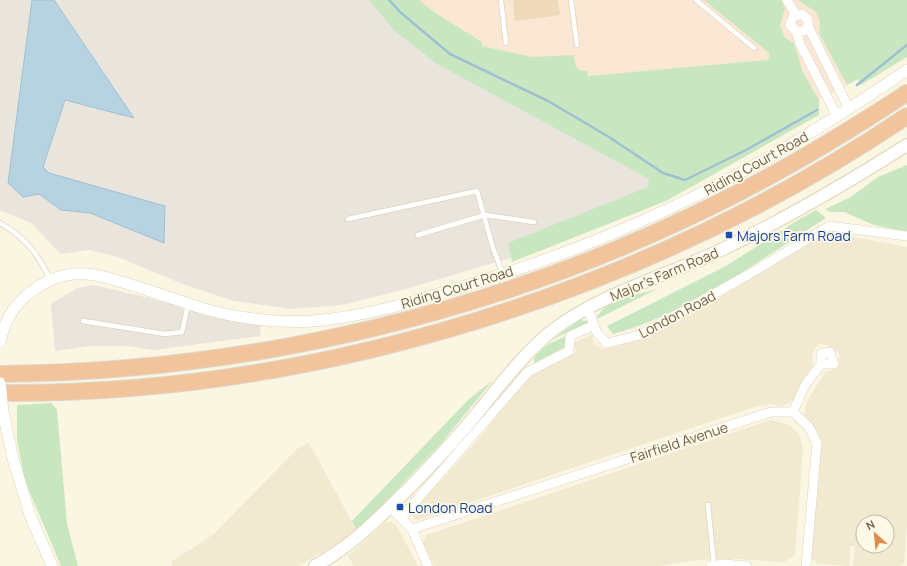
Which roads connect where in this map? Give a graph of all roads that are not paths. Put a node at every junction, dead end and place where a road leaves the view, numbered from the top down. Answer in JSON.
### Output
{"nodes":[{"id":1,"x":501,"y":0,"type":"edge"},
{"id":2,"x":571,"y":0,"type":"edge"},
{"id":3,"x":696,"y":0,"type":"edge"},
{"id":4,"x":787,"y":0,"type":"edge"},
{"id":5,"x":796,"y":15,"type":"junction"},
{"id":6,"x":808,"y":26,"type":"junction"},
{"id":7,"x":796,"y":32,"type":"junction"},
{"id":8,"x":506,"y":43,"type":"dead end"},
{"id":9,"x":577,"y":45,"type":"dead end"},
{"id":10,"x":754,"y":48,"type":"dead end"},
{"id":11,"x":907,"y":70,"type":"edge"},
{"id":12,"x":907,"y":93,"type":"edge"},
{"id":13,"x":849,"y":109,"type":"junction"},
{"id":14,"x":837,"y":116,"type":"junction"},
{"id":15,"x":907,"y":116,"type":"edge"},
{"id":16,"x":907,"y":145,"type":"edge"},
{"id":17,"x":485,"y":215,"type":"junction"},
{"id":18,"x":348,"y":219,"type":"dead end"},
{"id":19,"x":534,"y":222,"type":"dead end"},
{"id":20,"x":0,"y":223,"type":"edge"},
{"id":21,"x":418,"y":235,"type":"dead end"},
{"id":22,"x":907,"y":236,"type":"edge"},
{"id":23,"x":503,"y":274,"type":"junction"},
{"id":24,"x":50,"y":280,"type":"junction"},
{"id":25,"x":188,"y":304,"type":"junction"},
{"id":26,"x":588,"y":309,"type":"junction"},
{"id":27,"x":83,"y":321,"type":"dead end"},
{"id":28,"x":594,"y":325,"type":"junction"},
{"id":29,"x":0,"y":342,"type":"edge"},
{"id":30,"x":821,"y":364,"type":"dead end"},
{"id":31,"x":0,"y":374,"type":"edge"},
{"id":32,"x":0,"y":383,"type":"edge"},
{"id":33,"x":0,"y":393,"type":"edge"},
{"id":34,"x":793,"y":412,"type":"junction"},
{"id":35,"x":708,"y":505,"type":"dead end"},
{"id":36,"x":390,"y":507,"type":"junction"},
{"id":37,"x":401,"y":518,"type":"junction"},
{"id":38,"x":412,"y":529,"type":"junction"},
{"id":39,"x":52,"y":566,"type":"edge"},
{"id":40,"x":315,"y":566,"type":"edge"},
{"id":41,"x":428,"y":566,"type":"edge"},
{"id":42,"x":711,"y":566,"type":"edge"},
{"id":43,"x":714,"y":566,"type":"edge"},
{"id":44,"x":747,"y":566,"type":"edge"},
{"id":45,"x":806,"y":566,"type":"edge"}],
"edges":[{"from":1,"to":8,"type":"lane"},
{"from":2,"to":9,"type":"lane"},
{"from":3,"to":10,"type":"lane"},
{"from":4,"to":5,"type":"street"},
{"from":5,"to":6,"type":"street"},
{"from":5,"to":7,"type":"street"},
{"from":6,"to":7,"type":"street"},
{"from":6,"to":13,"type":"street"},
{"from":7,"to":14,"type":"street"},
{"from":11,"to":13,"type":"street","name":"Riding Court Road"},
{"from":12,"to":31,"type":"highway"},
{"from":13,"to":14,"type":"street","name":"Riding Court Road"},
{"from":14,"to":23,"type":"street","name":"Riding Court Road"},
{"from":15,"to":33,"type":"highway"},
{"from":16,"to":26,"type":"main road","name":"Major's Farm Road"},
{"from":17,"to":18,"type":"lane"},
{"from":17,"to":19,"type":"lane"},
{"from":17,"to":21,"type":"lane"},
{"from":17,"to":23,"type":"lane"},
{"from":20,"to":24,"type":"lane"},
{"from":22,"to":28,"type":"street","name":"London Road"},
{"from":23,"to":25,"type":"street","name":"Riding Court Road"},
{"from":24,"to":25,"type":"street","name":"Riding Court Road"},
{"from":24,"to":29,"type":"street","name":"Riding Court Road"},
{"from":25,"to":27,"type":"lane"},
{"from":26,"to":28,"type":"street","name":"London Road"},
{"from":26,"to":36,"type":"main road"},
{"from":28,"to":37,"type":"street"},
{"from":30,"to":34,"type":"street"},
{"from":32,"to":39,"type":"street","bridge":true},
{"from":34,"to":38,"type":"street","name":"Fairfield Avenue"},
{"from":34,"to":45,"type":"street"},
{"from":35,"to":43,"type":"lane"},
{"from":36,"to":37,"type":"street"},
{"from":36,"to":40,"type":"main road"},
{"from":37,"to":38,"type":"street"},
{"from":38,"to":41,"type":"street"},
{"from":42,"to":43,"type":"street"},
{"from":43,"to":44,"type":"street"}]}
